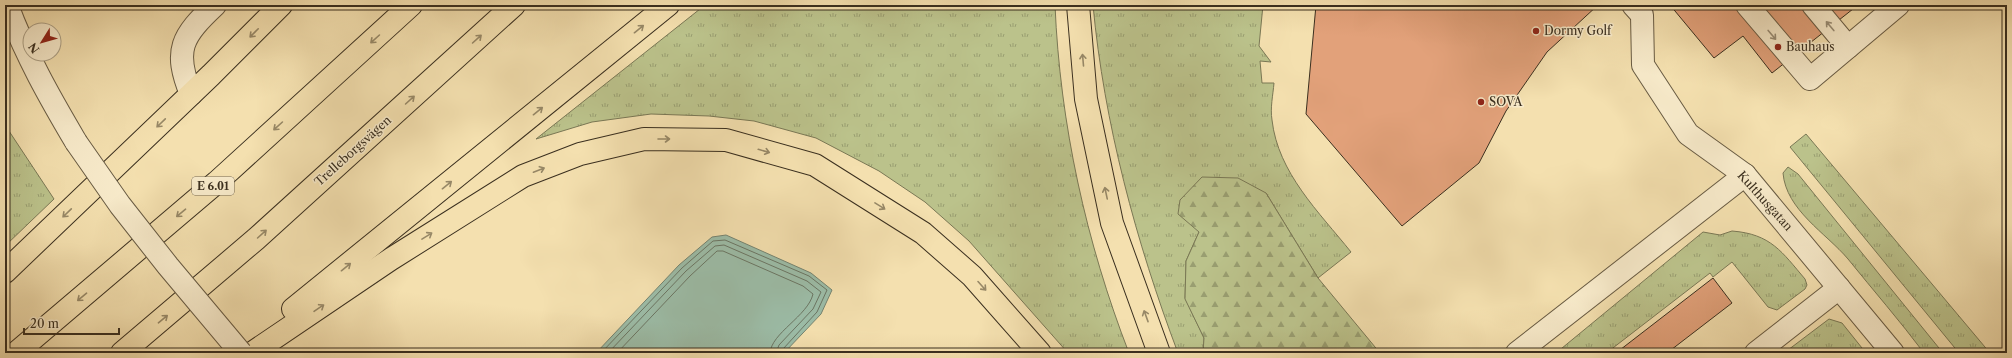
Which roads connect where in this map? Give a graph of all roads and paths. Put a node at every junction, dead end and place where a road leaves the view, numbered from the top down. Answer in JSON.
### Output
{"nodes":[{"id":1,"x":7,"y":5,"type":"edge"},
{"id":2,"x":215,"y":5,"type":"edge"},
{"id":3,"x":281,"y":5,"type":"edge"},
{"id":4,"x":412,"y":5,"type":"edge"},
{"id":5,"x":514,"y":5,"type":"edge"},
{"id":6,"x":668,"y":5,"type":"edge"},
{"id":7,"x":1078,"y":5,"type":"edge"},
{"id":8,"x":1634,"y":5,"type":"edge"},
{"id":9,"x":1747,"y":5,"type":"edge"},
{"id":10,"x":1812,"y":5,"type":"edge"},
{"id":11,"x":1898,"y":5,"type":"edge"},
{"id":12,"x":1848,"y":47,"type":"junction"},
{"id":13,"x":191,"y":94,"type":"junction"},
{"id":14,"x":1745,"y":175,"type":"junction"},
{"id":15,"x":5,"y":272,"type":"edge"},
{"id":16,"x":1839,"y":288,"type":"junction"},
{"id":17,"x":16,"y":353,"type":"edge"},
{"id":18,"x":122,"y":353,"type":"edge"},
{"id":19,"x":240,"y":353,"type":"edge"},
{"id":20,"x":252,"y":353,"type":"edge"},
{"id":21,"x":1040,"y":353,"type":"edge"},
{"id":22,"x":1159,"y":353,"type":"edge"},
{"id":23,"x":1517,"y":353,"type":"edge"},
{"id":24,"x":1756,"y":353,"type":"edge"},
{"id":25,"x":1893,"y":353,"type":"edge"}],
"edges":[{"from":1,"to":19,"type":"street","bridge":true},
{"from":2,"to":13,"type":"street"},
{"from":3,"to":13,"type":"highway","one_way":true},
{"from":4,"to":17,"type":"highway","number":"E 6.01","one_way":true},
{"from":18,"to":5,"type":"highway","name":"Trelleborgsvägen","one_way":true},
{"from":19,"to":6,"type":"highway","one_way":true},
{"from":22,"to":7,"type":"highway","one_way":true},
{"from":8,"to":14,"type":"street","name":"Kulthusgatan"},
{"from":9,"to":12,"type":"street","one_way":true},
{"from":12,"to":10,"type":"street","one_way":true},
{"from":11,"to":12,"type":"street"},
{"from":13,"to":15,"type":"highway","one_way":true},
{"from":14,"to":16,"type":"street","name":"Kulthusgatan"},
{"from":14,"to":23,"type":"street"},
{"from":16,"to":24,"type":"street"},
{"from":16,"to":25,"type":"street","name":"Kulthusgatan"},
{"from":20,"to":21,"type":"highway","one_way":true}]}
